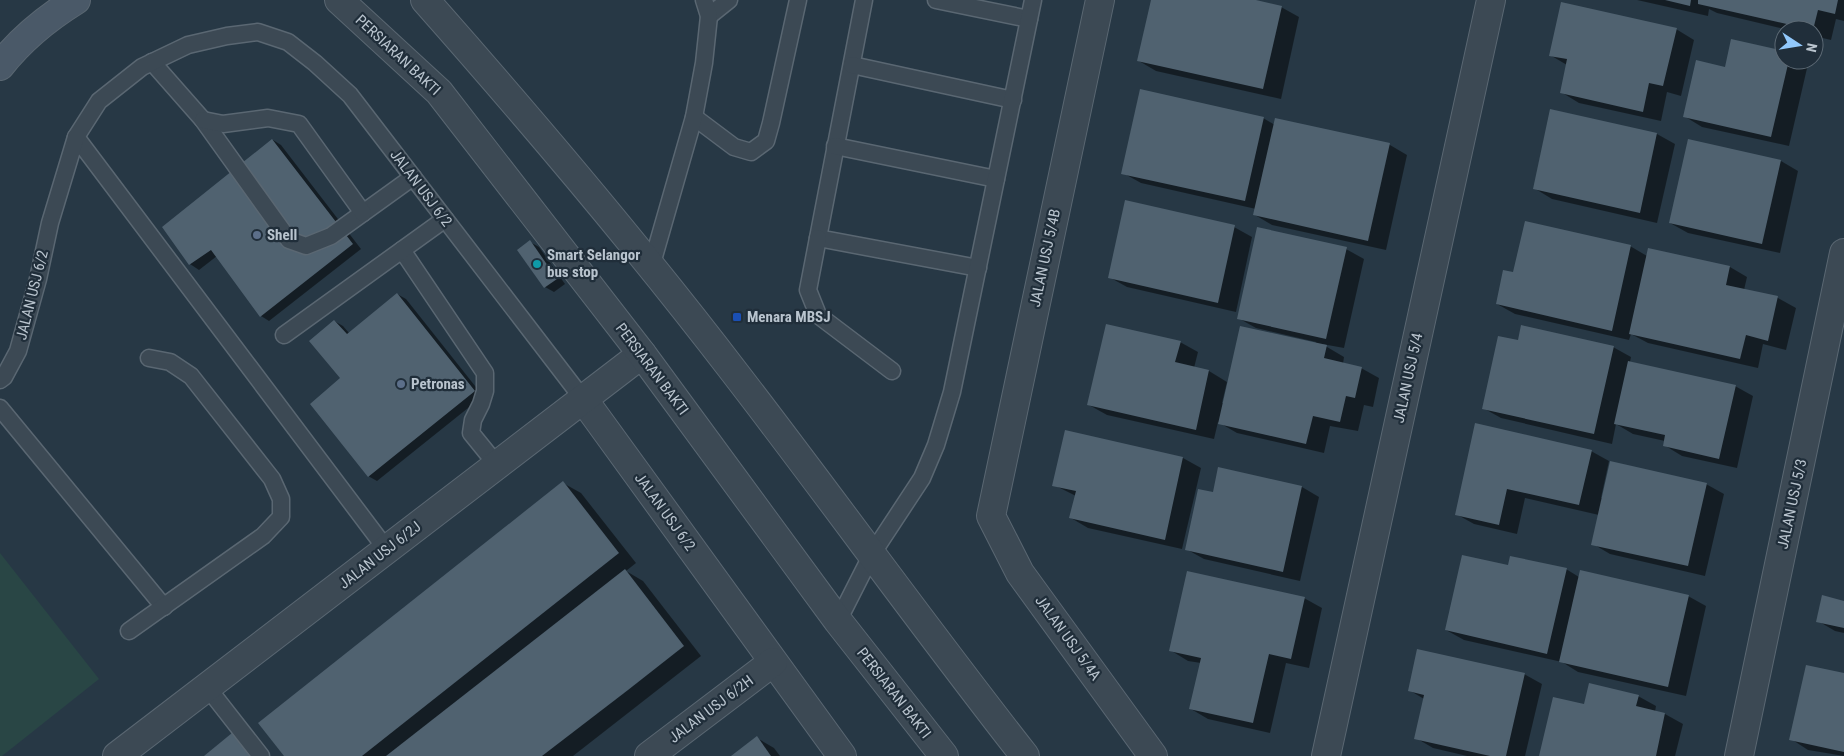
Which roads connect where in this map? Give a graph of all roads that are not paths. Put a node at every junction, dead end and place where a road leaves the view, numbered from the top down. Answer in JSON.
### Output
{"nodes":[{"id":1,"x":76,"y":0,"type":"edge"},
{"id":2,"x":339,"y":0,"type":"edge"},
{"id":3,"x":425,"y":0,"type":"edge"},
{"id":4,"x":704,"y":0,"type":"edge"},
{"id":5,"x":729,"y":0,"type":"edge"},
{"id":6,"x":798,"y":0,"type":"edge"},
{"id":7,"x":864,"y":0,"type":"edge"},
{"id":8,"x":936,"y":0,"type":"edge"},
{"id":9,"x":1034,"y":0,"type":"edge"},
{"id":10,"x":1100,"y":0,"type":"edge"},
{"id":11,"x":1491,"y":0,"type":"edge"},
{"id":12,"x":709,"y":16,"type":"junction"},
{"id":13,"x":1029,"y":19,"type":"junction"},
{"id":14,"x":152,"y":62,"type":"junction"},
{"id":15,"x":852,"y":65,"type":"junction"},
{"id":16,"x":0,"y":66,"type":"edge"},
{"id":17,"x":1013,"y":100,"type":"junction"},
{"id":18,"x":694,"y":118,"type":"junction"},
{"id":19,"x":203,"y":120,"type":"junction"},
{"id":20,"x":76,"y":137,"type":"junction"},
{"id":21,"x":835,"y":146,"type":"junction"},
{"id":22,"x":413,"y":177,"type":"junction"},
{"id":23,"x":996,"y":179,"type":"junction"},
{"id":24,"x":363,"y":213,"type":"junction"},
{"id":25,"x":445,"y":219,"type":"junction"},
{"id":26,"x":818,"y":238,"type":"junction"},
{"id":27,"x":402,"y":250,"type":"junction"},
{"id":28,"x":1844,"y":253,"type":"edge"},
{"id":29,"x":651,"y":268,"type":"junction"},
{"id":30,"x":978,"y":268,"type":"junction"},
{"id":31,"x":284,"y":335,"type":"dead end"},
{"id":32,"x":642,"y":354,"type":"junction"},
{"id":33,"x":149,"y":358,"type":"dead end"},
{"id":34,"x":892,"y":371,"type":"dead end"},
{"id":35,"x":0,"y":380,"type":"edge"},
{"id":36,"x":583,"y":399,"type":"junction"},
{"id":37,"x":0,"y":408,"type":"edge"},
{"id":38,"x":497,"y":465,"type":"junction"},
{"id":39,"x":991,"y":516,"type":"joint"},
{"id":40,"x":386,"y":550,"type":"junction"},
{"id":41,"x":872,"y":554,"type":"junction"},
{"id":42,"x":164,"y":608,"type":"junction"},
{"id":43,"x":838,"y":621,"type":"junction"},
{"id":44,"x":129,"y":631,"type":"dead end"},
{"id":45,"x":773,"y":662,"type":"junction"},
{"id":46,"x":207,"y":687,"type":"junction"},
{"id":47,"x":118,"y":756,"type":"edge"},
{"id":48,"x":261,"y":756,"type":"edge"},
{"id":49,"x":649,"y":756,"type":"edge"},
{"id":50,"x":842,"y":756,"type":"edge"},
{"id":51,"x":944,"y":756,"type":"edge"},
{"id":52,"x":1025,"y":756,"type":"edge"},
{"id":53,"x":1153,"y":756,"type":"edge"},
{"id":54,"x":1326,"y":756,"type":"edge"},
{"id":55,"x":1739,"y":756,"type":"edge"}],
"edges":[{"from":1,"to":16,"type":"main road"},
{"from":2,"to":32,"type":"street","name":"PERSIARAN BAKTI"},
{"from":3,"to":29,"type":"street"},
{"from":4,"to":12,"type":"lane"},
{"from":5,"to":12,"type":"lane"},
{"from":6,"to":18,"type":"lane"},
{"from":7,"to":15,"type":"lane"},
{"from":8,"to":13,"type":"lane"},
{"from":9,"to":13,"type":"lane"},
{"from":10,"to":39,"type":"street","name":"JALAN USJ 5/4B"},
{"from":11,"to":54,"type":"street","name":"JALAN USJ 5/4"},
{"from":12,"to":18,"type":"lane"},
{"from":13,"to":17,"type":"lane"},
{"from":14,"to":19,"type":"lane"},
{"from":14,"to":20,"type":"lane","name":"JALAN USJ 6/2"},
{"from":14,"to":22,"type":"lane","name":"JALAN USJ 6/2"},
{"from":15,"to":17,"type":"lane"},
{"from":15,"to":21,"type":"lane"},
{"from":17,"to":23,"type":"lane"},
{"from":18,"to":29,"type":"lane"},
{"from":19,"to":24,"type":"lane"},
{"from":19,"to":24,"type":"lane"},
{"from":20,"to":35,"type":"lane","name":"JALAN USJ 6/2"},
{"from":20,"to":40,"type":"lane"},
{"from":21,"to":23,"type":"lane"},
{"from":21,"to":26,"type":"lane"},
{"from":22,"to":24,"type":"lane"},
{"from":22,"to":25,"type":"lane","name":"JALAN USJ 6/2"},
{"from":23,"to":30,"type":"lane"},
{"from":25,"to":27,"type":"lane"},
{"from":25,"to":36,"type":"lane","name":"JALAN USJ 6/2"},
{"from":26,"to":30,"type":"lane"},
{"from":26,"to":34,"type":"lane"},
{"from":27,"to":31,"type":"lane"},
{"from":27,"to":38,"type":"lane"},
{"from":28,"to":55,"type":"street","name":"JALAN USJ 5/3"},
{"from":29,"to":41,"type":"street"},
{"from":30,"to":41,"type":"lane"},
{"from":32,"to":36,"type":"street","name":"JALAN USJ 6/2J"},
{"from":32,"to":43,"type":"street","name":"PERSIARAN BAKTI"},
{"from":33,"to":42,"type":"lane"},
{"from":36,"to":38,"type":"street","name":"JALAN USJ 6/2J"},
{"from":36,"to":45,"type":"street","name":"JALAN USJ 6/2"},
{"from":37,"to":42,"type":"lane"},
{"from":38,"to":40,"type":"street","name":"JALAN USJ 6/2J"},
{"from":39,"to":53,"type":"street","name":"JALAN USJ 5/4A"},
{"from":40,"to":46,"type":"street","name":"JALAN USJ 6/2J"},
{"from":41,"to":43,"type":"lane"},
{"from":41,"to":52,"type":"street"},
{"from":42,"to":44,"type":"lane"},
{"from":43,"to":51,"type":"street","name":"PERSIARAN BAKTI"},
{"from":45,"to":49,"type":"street","name":"JALAN USJ 6/2H"},
{"from":45,"to":50,"type":"street","name":"JALAN USJ 6/2"},
{"from":46,"to":47,"type":"street","name":"JALAN USJ 6/2J"},
{"from":46,"to":48,"type":"lane"}]}
